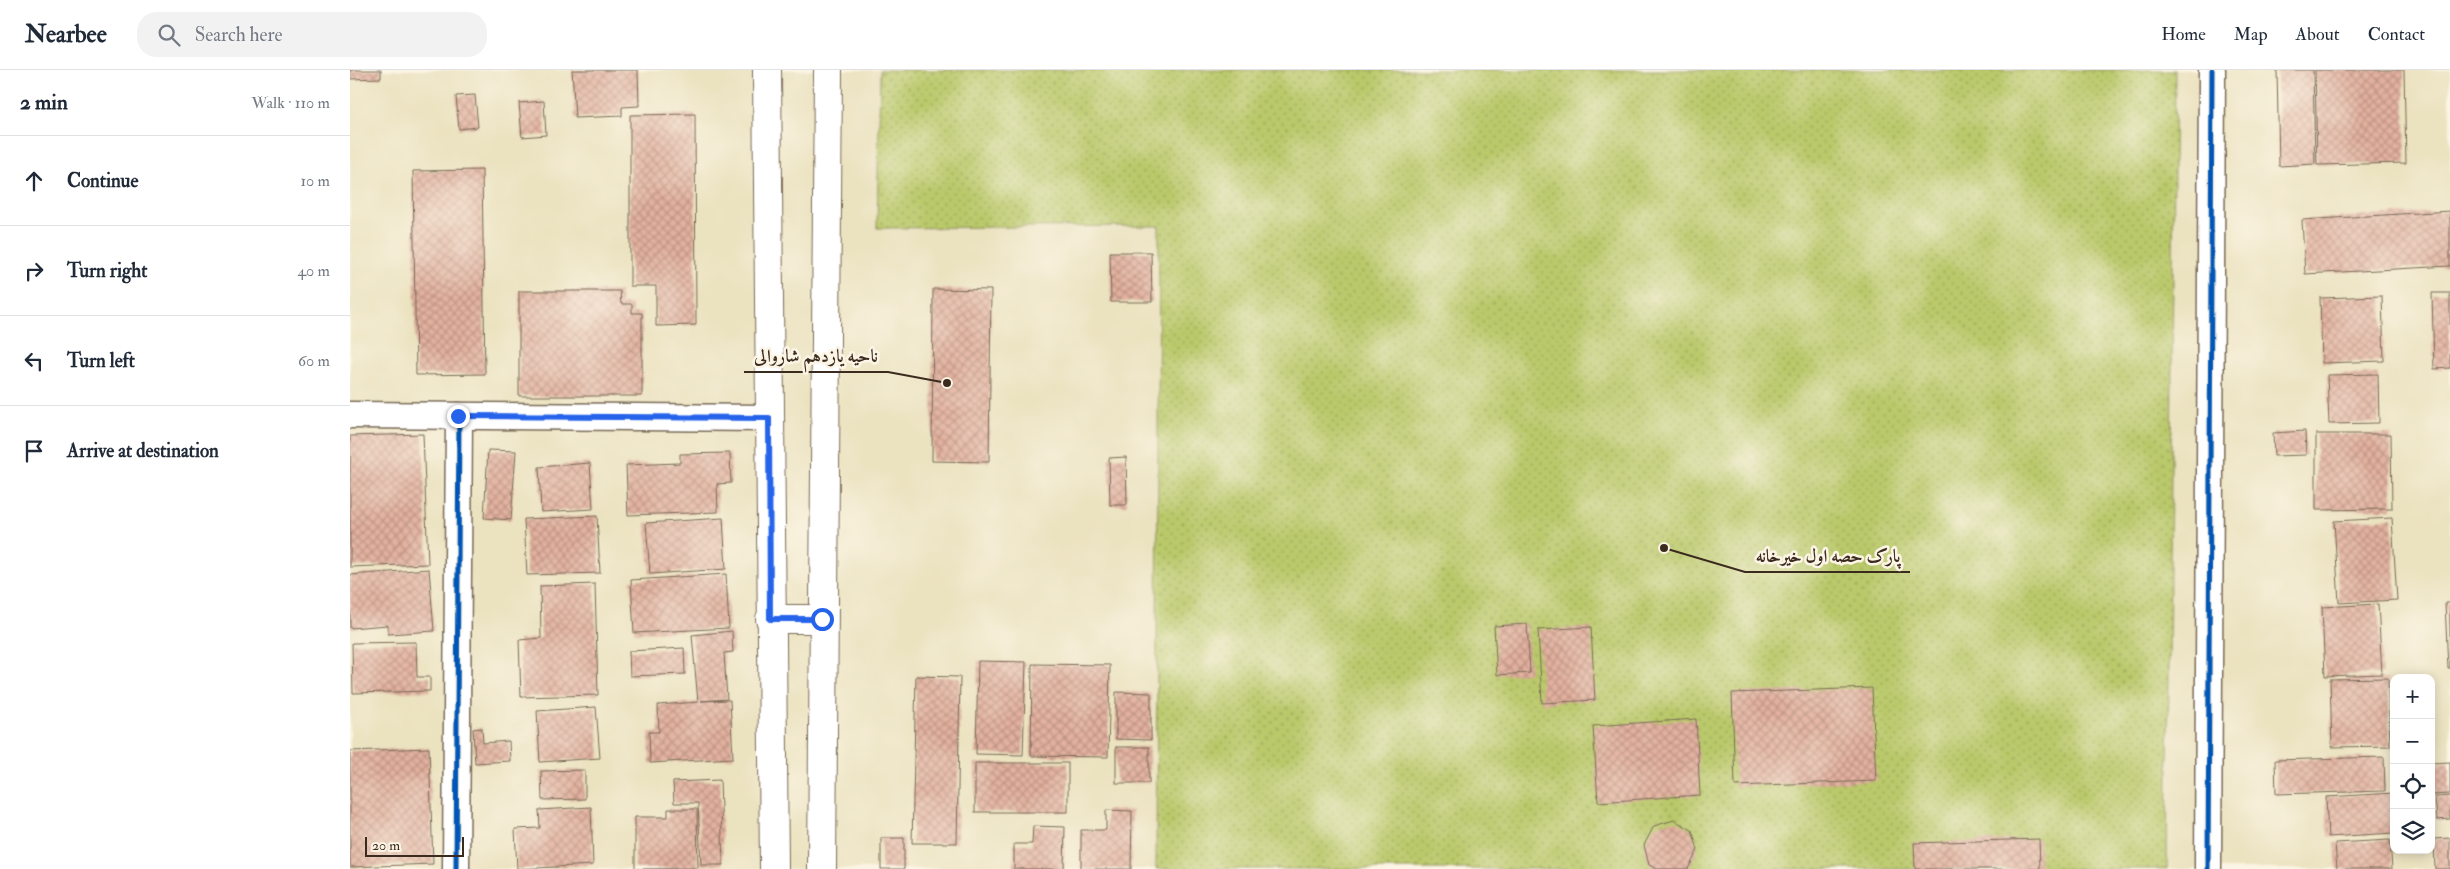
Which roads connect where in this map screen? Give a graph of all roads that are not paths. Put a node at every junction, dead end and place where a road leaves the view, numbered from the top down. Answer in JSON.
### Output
{"nodes":[{"id":1,"x":766,"y":70,"type":"edge"},
{"id":2,"x":828,"y":70,"type":"edge"},
{"id":3,"x":2212,"y":70,"type":"edge"},
{"id":4,"x":350,"y":415,"type":"edge"},
{"id":5,"x":458,"y":416,"type":"junction"},
{"id":6,"x":769,"y":418,"type":"junction"},
{"id":7,"x":770,"y":619,"type":"junction"},
{"id":8,"x":822,"y":619,"type":"junction"},
{"id":9,"x":456,"y":869,"type":"edge"},
{"id":10,"x":774,"y":869,"type":"edge"},
{"id":11,"x":822,"y":869,"type":"edge"},
{"id":12,"x":2208,"y":869,"type":"edge"}],
"edges":[{"from":1,"to":6,"type":"main road"},
{"from":2,"to":8,"type":"main road"},
{"from":3,"to":12,"type":"street"},
{"from":4,"to":5,"type":"street"},
{"from":5,"to":6,"type":"street"},
{"from":5,"to":9,"type":"street"},
{"from":6,"to":7,"type":"main road"},
{"from":7,"to":8,"type":"main road"},
{"from":7,"to":10,"type":"main road"},
{"from":8,"to":11,"type":"main road"}]}
